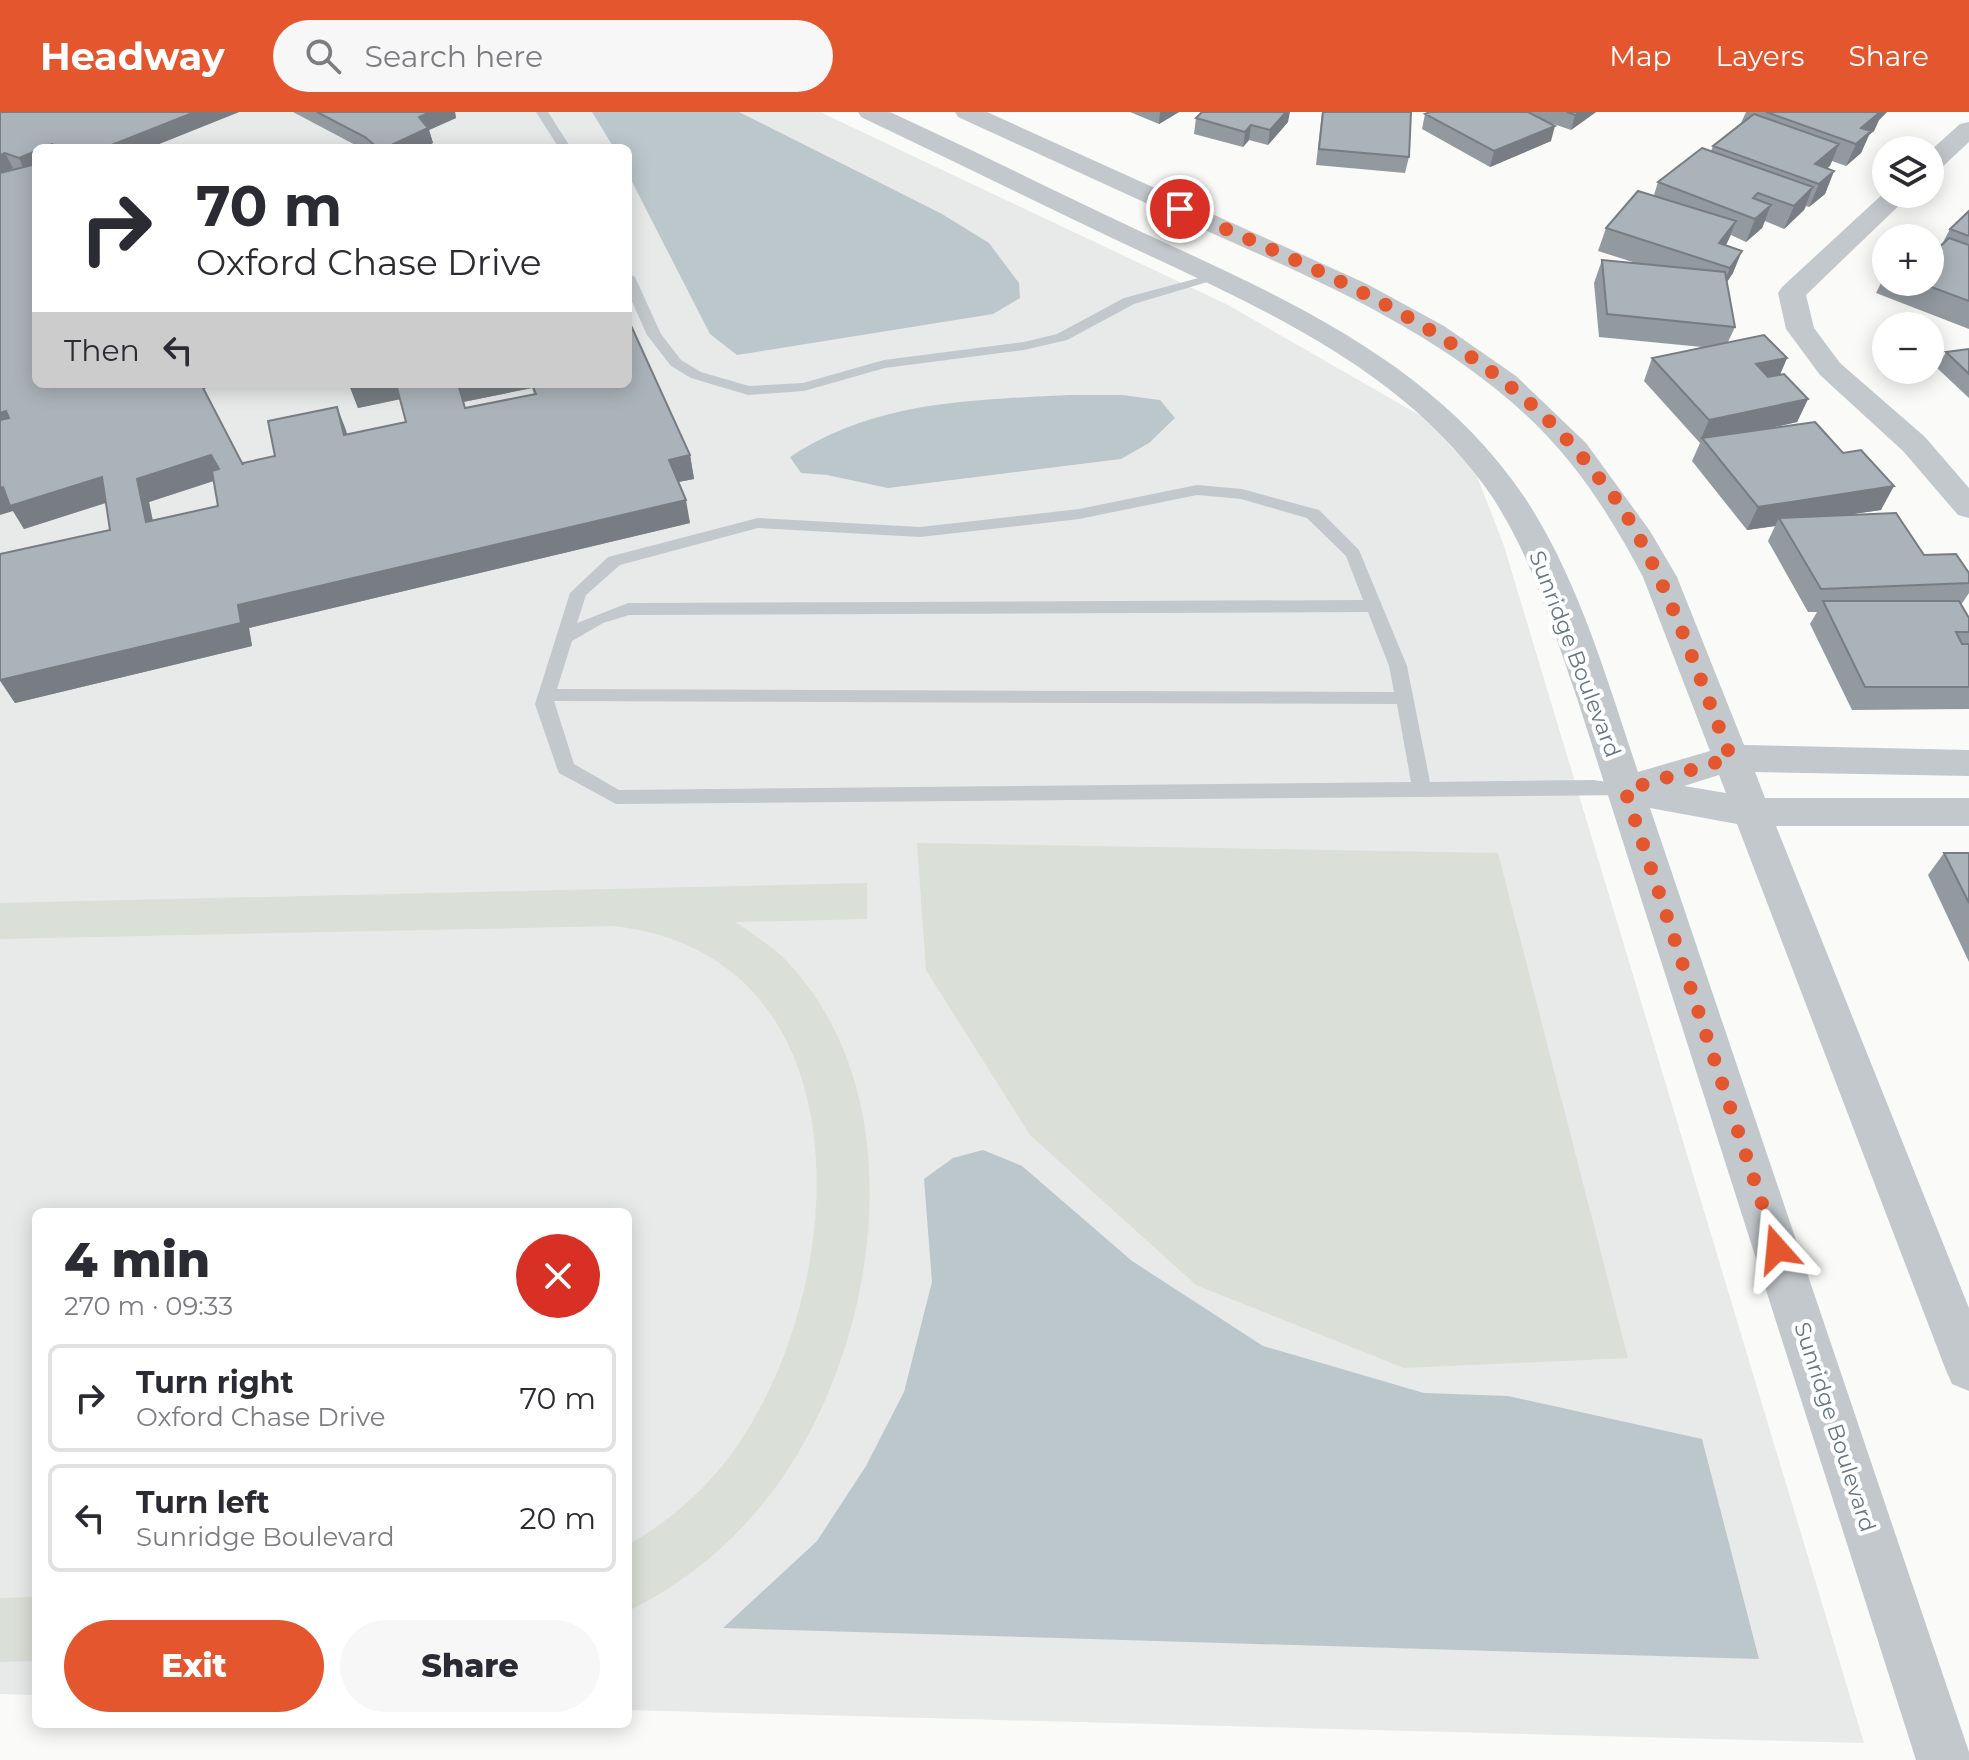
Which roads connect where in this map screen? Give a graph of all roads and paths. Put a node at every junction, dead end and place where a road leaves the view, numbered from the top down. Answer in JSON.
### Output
{"nodes":[{"id":1,"x":542,"y":112,"type":"edge"},
{"id":2,"x":870,"y":112,"type":"edge"},
{"id":3,"x":967,"y":112,"type":"edge"},
{"id":4,"x":1969,"y":129,"type":"edge"},
{"id":5,"x":562,"y":144,"type":"edge"},
{"id":6,"x":1944,"y":152,"type":"edge"},
{"id":7,"x":1883,"y":208,"type":"edge"},
{"id":8,"x":1217,"y":277,"type":"junction"},
{"id":9,"x":632,"y":286,"type":"edge"},
{"id":10,"x":1969,"y":508,"type":"edge"},
{"id":11,"x":1374,"y":606,"type":"junction"},
{"id":12,"x":564,"y":638,"type":"junction"},
{"id":13,"x":547,"y":695,"type":"junction"},
{"id":14,"x":1405,"y":698,"type":"junction"},
{"id":15,"x":1731,"y":758,"type":"junction"},
{"id":16,"x":1913,"y":763,"type":"junction"},
{"id":17,"x":1969,"y":763,"type":"edge"},
{"id":18,"x":1422,"y":789,"type":"junction"},
{"id":19,"x":1625,"y":790,"type":"junction"},
{"id":20,"x":1751,"y":812,"type":"junction"},
{"id":21,"x":1954,"y":812,"type":"edge"},
{"id":22,"x":1969,"y":1368,"type":"edge"},
{"id":23,"x":1944,"y":1760,"type":"edge"}],
"edges":[{"from":1,"to":5,"type":"lane"},
{"from":2,"to":8,"type":"street","name":"Sunridge Boulevard"},
{"from":3,"to":15,"type":"street"},
{"from":4,"to":6,"type":"street"},
{"from":7,"to":10,"type":"street"},
{"from":8,"to":9,"type":"lane"},
{"from":8,"to":19,"type":"street","name":"Sunridge Boulevard"},
{"from":11,"to":12,"type":"lane"},
{"from":11,"to":12,"type":"lane"},
{"from":11,"to":14,"type":"lane"},
{"from":12,"to":13,"type":"lane"},
{"from":13,"to":14,"type":"lane"},
{"from":13,"to":18,"type":"lane"},
{"from":14,"to":18,"type":"lane"},
{"from":15,"to":16,"type":"street"},
{"from":15,"to":19,"type":"street"},
{"from":15,"to":20,"type":"street"},
{"from":16,"to":17,"type":"street"},
{"from":16,"to":21,"type":"street"},
{"from":18,"to":19,"type":"lane"},
{"from":19,"to":20,"type":"street"},
{"from":19,"to":23,"type":"street","name":"Sunridge Boulevard"},
{"from":20,"to":21,"type":"street"},
{"from":20,"to":22,"type":"street"}]}
